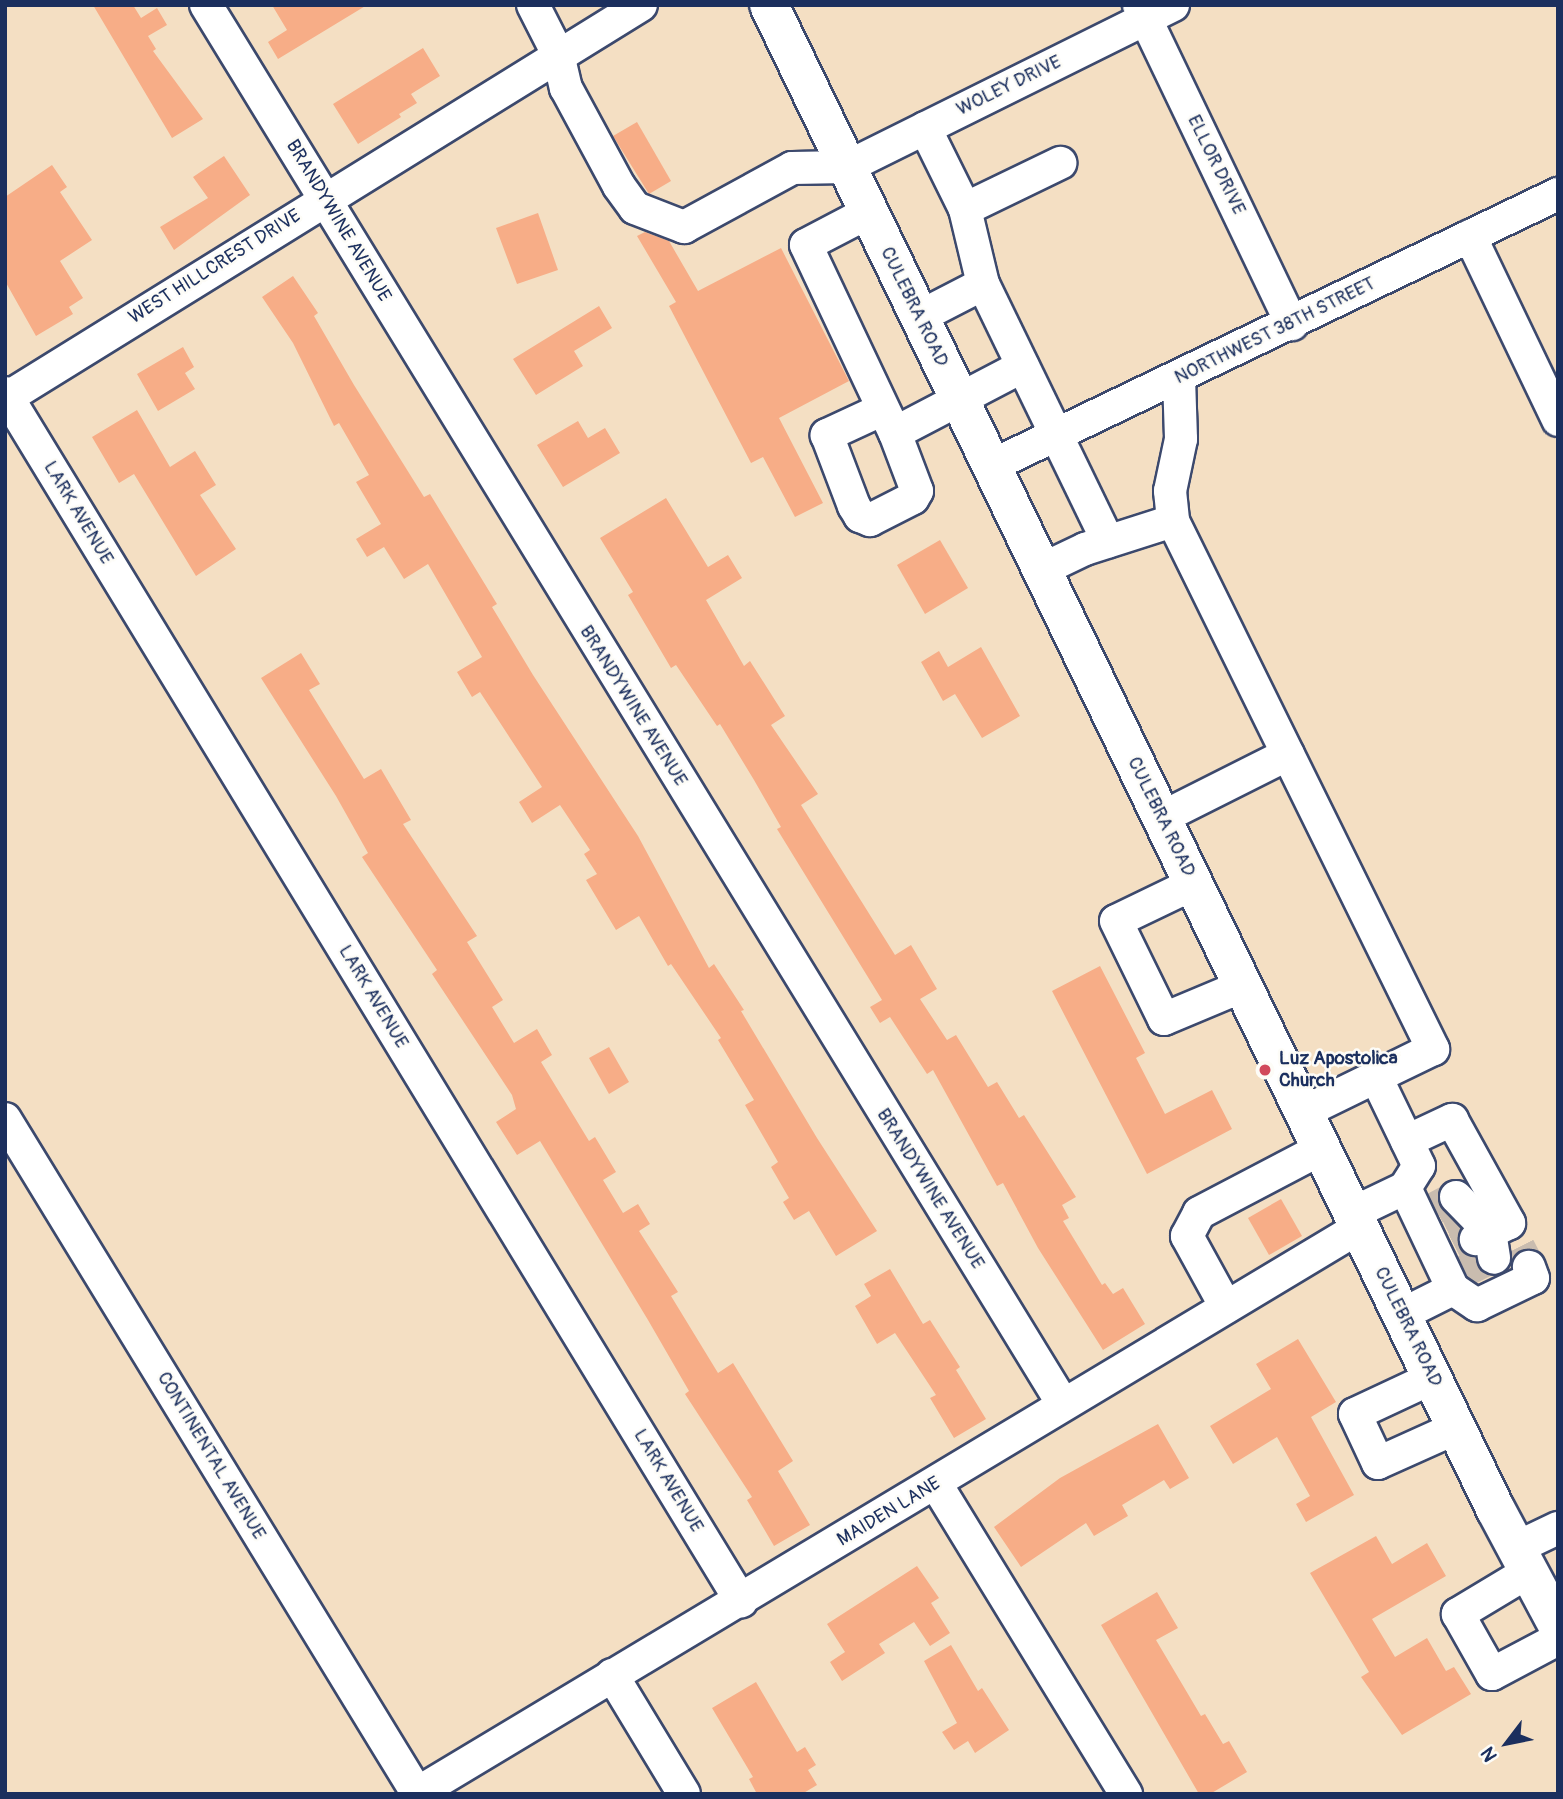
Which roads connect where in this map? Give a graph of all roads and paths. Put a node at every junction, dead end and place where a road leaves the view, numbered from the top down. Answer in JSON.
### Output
{"nodes":[{"id":1,"x":206,"y":5,"type":"edge"},
{"id":2,"x":533,"y":5,"type":"edge"},
{"id":3,"x":641,"y":5,"type":"edge"},
{"id":4,"x":769,"y":5,"type":"edge"},
{"id":5,"x":1152,"y":10,"type":"edge"},
{"id":6,"x":558,"y":54,"type":"junction"},
{"id":7,"x":925,"y":128,"type":"junction"},
{"id":8,"x":1060,"y":163,"type":"dead end"},
{"id":9,"x":847,"y":167,"type":"junction"},
{"id":10,"x":1558,"y":194,"type":"edge"},
{"id":11,"x":325,"y":198,"type":"junction"},
{"id":12,"x":965,"y":209,"type":"junction"},
{"id":13,"x":869,"y":212,"type":"junction"},
{"id":14,"x":1470,"y":236,"type":"junction"},
{"id":15,"x":983,"y":284,"type":"junction"},
{"id":16,"x":919,"y":317,"type":"junction"},
{"id":17,"x":1293,"y":324,"type":"junction"},
{"id":18,"x":1023,"y":366,"type":"junction"},
{"id":19,"x":1178,"y":378,"type":"junction"},
{"id":20,"x":6,"y":396,"type":"edge"},
{"id":21,"x":958,"y":399,"type":"junction"},
{"id":22,"x":1558,"y":420,"type":"edge"},
{"id":23,"x":1058,"y":435,"type":"junction"},
{"id":24,"x":991,"y":466,"type":"junction"},
{"id":25,"x":1173,"y":521,"type":"junction"},
{"id":26,"x":1108,"y":541,"type":"junction"},
{"id":27,"x":1041,"y":570,"type":"junction"},
{"id":28,"x":1288,"y":754,"type":"junction"},
{"id":29,"x":1161,"y":818,"type":"junction"},
{"id":30,"x":1194,"y":884,"type":"junction"},
{"id":31,"x":1243,"y":986,"type":"junction"},
{"id":32,"x":1376,"y":1077,"type":"junction"},
{"id":33,"x":1304,"y":1112,"type":"junction"},
{"id":34,"x":5,"y":1119,"type":"edge"},
{"id":35,"x":1407,"y":1141,"type":"junction"},
{"id":36,"x":1321,"y":1149,"type":"junction"},
{"id":37,"x":1405,"y":1188,"type":"junction"},
{"id":38,"x":1356,"y":1220,"type":"junction"},
{"id":39,"x":1473,"y":1247,"type":"junction"},
{"id":40,"x":1226,"y":1307,"type":"junction"},
{"id":41,"x":1401,"y":1315,"type":"junction"},
{"id":42,"x":1432,"y":1378,"type":"junction"},
{"id":43,"x":1063,"y":1404,"type":"junction"},
{"id":44,"x":1456,"y":1428,"type":"junction"},
{"id":45,"x":936,"y":1484,"type":"junction"},
{"id":46,"x":1558,"y":1528,"type":"edge"},
{"id":47,"x":1522,"y":1560,"type":"junction"},
{"id":48,"x":741,"y":1601,"type":"junction"},
{"id":49,"x":1558,"y":1626,"type":"edge"},
{"id":50,"x":1558,"y":1639,"type":"edge"},
{"id":51,"x":612,"y":1675,"type":"junction"},
{"id":52,"x":417,"y":1793,"type":"edge"},
{"id":53,"x":684,"y":1794,"type":"edge"},
{"id":54,"x":1126,"y":1794,"type":"edge"}],
"edges":[{"from":1,"to":11,"type":"street","name":"BRANDYWINE AVENUE"},
{"from":2,"to":6,"type":"street"},
{"from":3,"to":6,"type":"street","name":"WEST HILLCREST DRIVE"},
{"from":4,"to":9,"type":"main road","name":"CULEBRA ROAD"},
{"from":5,"to":7,"type":"street","name":"WOLEY DRIVE"},
{"from":5,"to":17,"type":"street","name":"ELLOR DRIVE"},
{"from":6,"to":9,"type":"street"},
{"from":6,"to":11,"type":"street","name":"WEST HILLCREST DRIVE"},
{"from":7,"to":9,"type":"street","name":"WOLEY DRIVE"},
{"from":7,"to":12,"type":"street"},
{"from":8,"to":12,"type":"street"},
{"from":9,"to":13,"type":"main road","name":"CULEBRA ROAD"},
{"from":10,"to":14,"type":"street","name":"NORTHWEST 38TH STREET"},
{"from":11,"to":20,"type":"street","name":"WEST HILLCREST DRIVE"},
{"from":11,"to":43,"type":"street","name":"BRANDYWINE AVENUE"},
{"from":12,"to":15,"type":"street"},
{"from":13,"to":16,"type":"main road","name":"CULEBRA ROAD"},
{"from":13,"to":21,"type":"street"},
{"from":14,"to":17,"type":"street","name":"NORTHWEST 38TH STREET"},
{"from":14,"to":22,"type":"street"},
{"from":15,"to":16,"type":"street"},
{"from":15,"to":18,"type":"street"},
{"from":16,"to":21,"type":"main road","name":"CULEBRA ROAD"},
{"from":17,"to":19,"type":"street","name":"NORTHWEST 38TH STREET"},
{"from":18,"to":21,"type":"street"},
{"from":18,"to":23,"type":"street"},
{"from":19,"to":23,"type":"street","name":"NORTHWEST 38TH STREET"},
{"from":19,"to":25,"type":"street"},
{"from":20,"to":48,"type":"street","name":"LARK AVENUE"},
{"from":21,"to":24,"type":"main road","name":"CULEBRA ROAD"},
{"from":23,"to":24,"type":"street","name":"NORTHWEST 38TH STREET"},
{"from":23,"to":26,"type":"street"},
{"from":24,"to":27,"type":"main road","name":"CULEBRA ROAD"},
{"from":25,"to":26,"type":"street"},
{"from":25,"to":28,"type":"street"},
{"from":26,"to":27,"type":"street"},
{"from":27,"to":29,"type":"main road","name":"CULEBRA ROAD"},
{"from":28,"to":29,"type":"street"},
{"from":28,"to":32,"type":"street"},
{"from":29,"to":30,"type":"main road","name":"CULEBRA ROAD"},
{"from":30,"to":31,"type":"main road","name":"CULEBRA ROAD"},
{"from":30,"to":31,"type":"street"},
{"from":31,"to":33,"type":"main road","name":"CULEBRA ROAD"},
{"from":32,"to":33,"type":"street"},
{"from":32,"to":35,"type":"street"},
{"from":33,"to":36,"type":"main road","name":"CULEBRA ROAD"},
{"from":34,"to":52,"type":"street","name":"CONTINENTAL AVENUE"},
{"from":35,"to":37,"type":"street"},
{"from":35,"to":39,"type":"street"},
{"from":36,"to":38,"type":"main road","name":"CULEBRA ROAD"},
{"from":36,"to":40,"type":"street"},
{"from":37,"to":38,"type":"street","name":"MAIDEN LANE"},
{"from":37,"to":39,"type":"street"},
{"from":38,"to":40,"type":"street","name":"MAIDEN LANE"},
{"from":38,"to":41,"type":"main road","name":"CULEBRA ROAD"},
{"from":39,"to":41,"type":"street"},
{"from":40,"to":43,"type":"street","name":"MAIDEN LANE"},
{"from":41,"to":42,"type":"main road","name":"CULEBRA ROAD"},
{"from":42,"to":44,"type":"main road","name":"CULEBRA ROAD"},
{"from":42,"to":44,"type":"street"},
{"from":43,"to":45,"type":"street","name":"MAIDEN LANE"},
{"from":44,"to":47,"type":"main road","name":"CULEBRA ROAD"},
{"from":45,"to":48,"type":"street","name":"MAIDEN LANE"},
{"from":45,"to":54,"type":"street"},
{"from":46,"to":47,"type":"street"},
{"from":47,"to":49,"type":"main road","name":"CULEBRA ROAD"},
{"from":47,"to":50,"type":"street"},
{"from":48,"to":51,"type":"street","name":"MAIDEN LANE"},
{"from":51,"to":52,"type":"street","name":"MAIDEN LANE"},
{"from":51,"to":53,"type":"street"}]}
